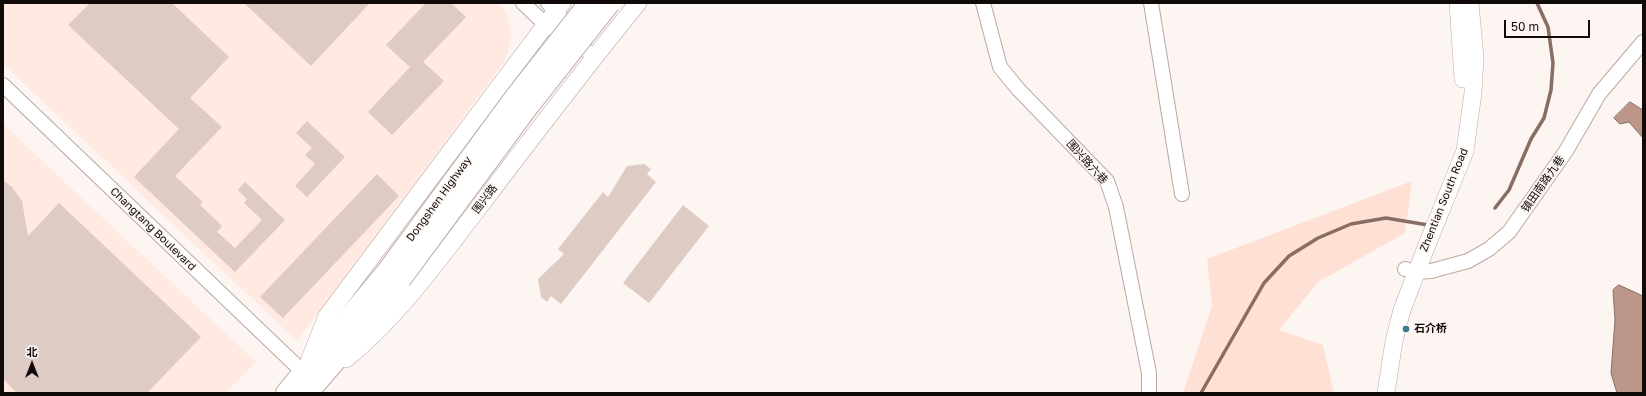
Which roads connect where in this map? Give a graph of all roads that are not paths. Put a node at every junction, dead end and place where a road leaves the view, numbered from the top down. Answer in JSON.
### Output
{"nodes":[{"id":1,"x":523,"y":3,"type":"edge"},
{"id":2,"x":590,"y":3,"type":"edge"},
{"id":3,"x":610,"y":3,"type":"edge"},
{"id":4,"x":638,"y":3,"type":"edge"},
{"id":5,"x":983,"y":3,"type":"edge"},
{"id":6,"x":1151,"y":3,"type":"edge"},
{"id":7,"x":1458,"y":3,"type":"edge"},
{"id":8,"x":1470,"y":3,"type":"edge"},
{"id":9,"x":556,"y":6,"type":"edge"},
{"id":10,"x":545,"y":24,"type":"junction"},
{"id":11,"x":1643,"y":42,"type":"edge"},
{"id":12,"x":595,"y":56,"type":"junction"},
{"id":13,"x":3,"y":84,"type":"edge"},
{"id":14,"x":1182,"y":194,"type":"dead end"},
{"id":15,"x":1411,"y":270,"type":"junction"},
{"id":16,"x":395,"y":274,"type":"junction"},
{"id":17,"x":310,"y":383,"type":"edge"},
{"id":18,"x":286,"y":393,"type":"edge"},
{"id":19,"x":1149,"y":393,"type":"edge"},
{"id":20,"x":1376,"y":393,"type":"edge"},
{"id":21,"x":1386,"y":393,"type":"edge"}],
"edges":[{"from":1,"to":10,"type":"street"},
{"from":2,"to":16,"type":"highway","name":"Dongshen Highway","bridge":true},
{"from":3,"to":16,"type":"highway","name":"Dongshen Highway","bridge":true},
{"from":4,"to":12,"type":"main road","name":"围兴路"},
{"from":5,"to":19,"type":"street","name":"围兴路六巷"},
{"from":6,"to":14,"type":"street"},
{"from":7,"to":15,"type":"main road","name":"Zhentian South Road"},
{"from":8,"to":15,"type":"main road","name":"Zhentian South Road"},
{"from":9,"to":10,"type":"main road"},
{"from":9,"to":12,"type":"street"},
{"from":10,"to":12,"type":"street"},
{"from":10,"to":17,"type":"main road"},
{"from":11,"to":15,"type":"street","name":"镇田南路九巷"},
{"from":12,"to":17,"type":"main road","name":"围兴路"},
{"from":13,"to":17,"type":"street","name":"Changtang Boulevard"},
{"from":15,"to":20,"type":"main road","name":"Zhentian South Road"},
{"from":15,"to":21,"type":"main road","name":"Zhentian South Road"},
{"from":16,"to":17,"type":"highway","name":"Dongshen Highway"},
{"from":17,"to":18,"type":"highway","name":"Dongshen Highway"}]}
